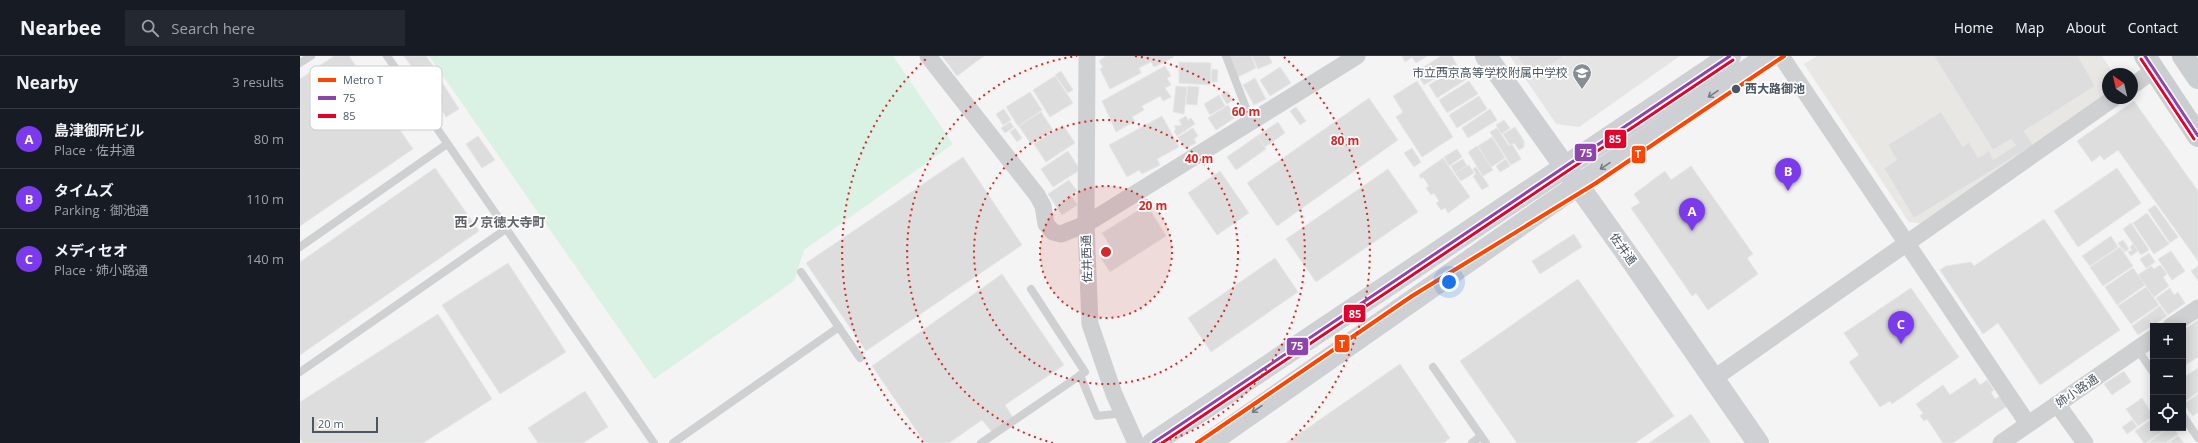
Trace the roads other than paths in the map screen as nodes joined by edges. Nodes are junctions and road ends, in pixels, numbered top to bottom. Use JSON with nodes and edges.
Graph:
{"nodes":[{"id":1,"x":311,"y":56,"type":"edge"},
{"id":2,"x":387,"y":56,"type":"edge"},
{"id":3,"x":928,"y":56,"type":"edge"},
{"id":4,"x":1087,"y":56,"type":"edge"},
{"id":5,"x":1226,"y":56,"type":"edge"},
{"id":6,"x":1357,"y":56,"type":"edge"},
{"id":7,"x":1486,"y":56,"type":"edge"},
{"id":8,"x":1730,"y":56,"type":"edge"},
{"id":9,"x":1768,"y":56,"type":"edge"},
{"id":10,"x":1781,"y":56,"type":"edge"},
{"id":11,"x":2187,"y":57,"type":"edge"},
{"id":12,"x":300,"y":63,"type":"edge"},
{"id":13,"x":2150,"y":63,"type":"edge"},
{"id":14,"x":394,"y":66,"type":"edge"},
{"id":15,"x":2138,"y":78,"type":"edge"},
{"id":16,"x":2198,"y":78,"type":"edge"},
{"id":17,"x":2105,"y":104,"type":"edge"},
{"id":18,"x":1251,"y":121,"type":"junction"},
{"id":19,"x":437,"y":130,"type":"edge"},
{"id":20,"x":2198,"y":136,"type":"edge"},
{"id":21,"x":447,"y":144,"type":"junction"},
{"id":22,"x":1564,"y":166,"type":"junction"},
{"id":23,"x":1577,"y":185,"type":"junction"},
{"id":24,"x":1086,"y":224,"type":"junction"},
{"id":25,"x":506,"y":229,"type":"junction"},
{"id":26,"x":1907,"y":243,"type":"junction"},
{"id":27,"x":300,"y":247,"type":"edge"},
{"id":28,"x":801,"y":272,"type":"dead end"},
{"id":29,"x":1031,"y":289,"type":"dead end"},
{"id":30,"x":2198,"y":308,"type":"edge"},
{"id":31,"x":2176,"y":323,"type":"edge"},
{"id":32,"x":839,"y":327,"type":"junction"},
{"id":33,"x":2150,"y":340,"type":"edge"},
{"id":34,"x":2137,"y":349,"type":"junction"},
{"id":35,"x":860,"y":358,"type":"dead end"},
{"id":36,"x":1433,"y":367,"type":"dead end"},
{"id":37,"x":2150,"y":368,"type":"edge"},
{"id":38,"x":300,"y":372,"type":"edge"},
{"id":39,"x":1080,"y":375,"type":"junction"},
{"id":40,"x":1713,"y":379,"type":"junction"},
{"id":41,"x":2057,"y":404,"type":"junction"},
{"id":42,"x":1123,"y":413,"type":"junction"},
{"id":43,"x":2186,"y":420,"type":"edge"},
{"id":44,"x":2028,"y":424,"type":"junction"},
{"id":45,"x":2198,"y":438,"type":"edge"},
{"id":46,"x":1484,"y":440,"type":"edge"},
{"id":47,"x":654,"y":443,"type":"edge"},
{"id":48,"x":673,"y":443,"type":"edge"},
{"id":49,"x":982,"y":443,"type":"edge"},
{"id":50,"x":1136,"y":443,"type":"edge"},
{"id":51,"x":1153,"y":443,"type":"edge"},
{"id":52,"x":1209,"y":443,"type":"edge"},
{"id":53,"x":1472,"y":443,"type":"edge"},
{"id":54,"x":1758,"y":443,"type":"edge"},
{"id":55,"x":2001,"y":443,"type":"edge"},
{"id":56,"x":2085,"y":443,"type":"edge"}],
"edges":[{"from":1,"to":12,"type":"lane"},
{"from":2,"to":14,"type":"lane"},
{"from":3,"to":24,"type":"street","name":"佐井西通"},
{"from":4,"to":24,"type":"street"},
{"from":5,"to":18,"type":"lane"},
{"from":6,"to":18,"type":"street"},
{"from":7,"to":22,"type":"street","name":"佐井通"},
{"from":8,"to":22,"type":"street"},
{"from":9,"to":23,"type":"street","one_way":true},
{"from":10,"to":26,"type":"street"},
{"from":11,"to":16,"type":"main road"},
{"from":13,"to":15,"type":"street"},
{"from":13,"to":20,"type":"main road"},
{"from":17,"to":26,"type":"street"},
{"from":18,"to":24,"type":"street"},
{"from":19,"to":21,"type":"lane"},
{"from":21,"to":25,"type":"lane"},
{"from":21,"to":27,"type":"lane"},
{"from":22,"to":23,"type":"street","name":"佐井通"},
{"from":22,"to":51,"type":"street"},
{"from":23,"to":40,"type":"street","name":"佐井通"},
{"from":23,"to":52,"type":"street","one_way":true},
{"from":24,"to":42,"type":"street","name":"佐井西通"},
{"from":25,"to":38,"type":"lane"},
{"from":25,"to":47,"type":"lane"},
{"from":26,"to":40,"type":"street"},
{"from":26,"to":44,"type":"street"},
{"from":28,"to":32,"type":"lane"},
{"from":29,"to":39,"type":"lane"},
{"from":30,"to":31,"type":"street"},
{"from":32,"to":35,"type":"lane"},
{"from":32,"to":48,"type":"lane"},
{"from":33,"to":34,"type":"street","name":"姉小路通"},
{"from":34,"to":37,"type":"lane"},
{"from":34,"to":41,"type":"street","name":"姉小路通"},
{"from":36,"to":46,"type":"lane"},
{"from":39,"to":42,"type":"lane"},
{"from":39,"to":49,"type":"lane"},
{"from":40,"to":54,"type":"street","name":"佐井通"},
{"from":41,"to":44,"type":"street","name":"姉小路通"},
{"from":41,"to":56,"type":"street"},
{"from":42,"to":50,"type":"street","name":"佐井西通"},
{"from":43,"to":45,"type":"lane"},
{"from":44,"to":55,"type":"street","name":"姉小路通"},
{"from":46,"to":53,"type":"lane"}]}
